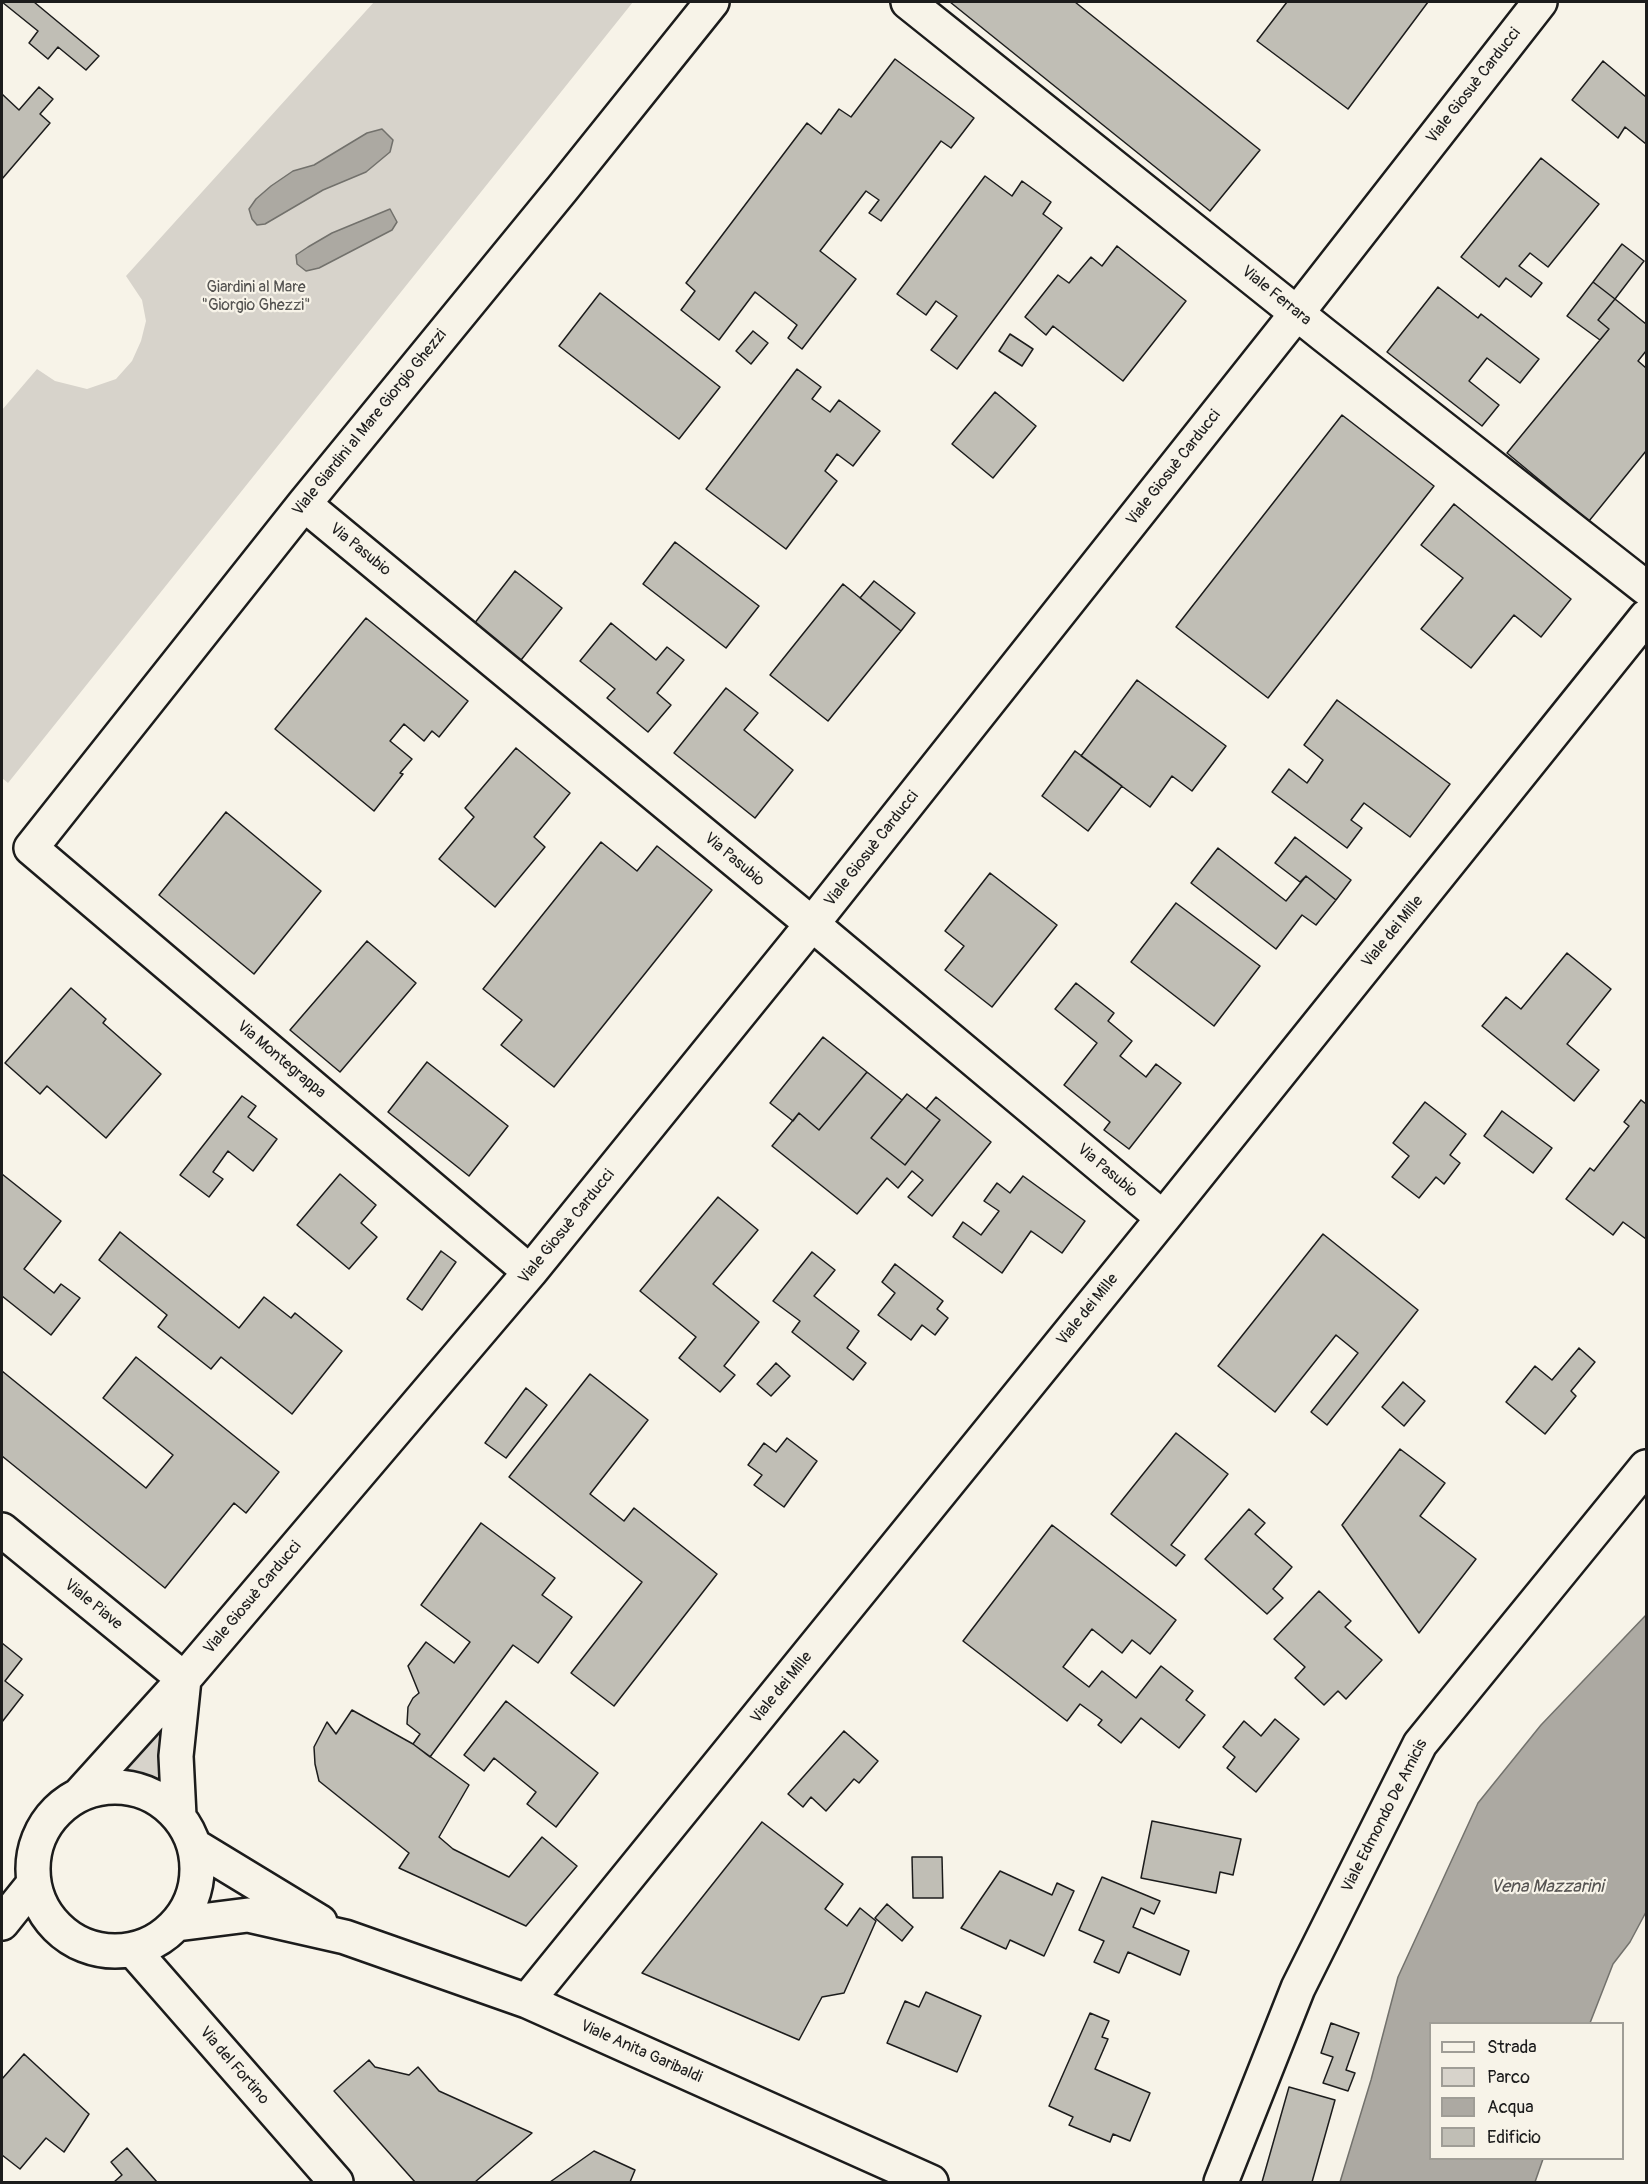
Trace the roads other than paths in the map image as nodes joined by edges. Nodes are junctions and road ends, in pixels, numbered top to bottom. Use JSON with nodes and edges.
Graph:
{"nodes":[{"id":1,"x":712,"y":2,"type":"edge"},
{"id":2,"x":908,"y":2,"type":"edge"},
{"id":3,"x":1540,"y":2,"type":"edge"},
{"id":4,"x":1297,"y":313,"type":"junction"},
{"id":5,"x":304,"y":504,"type":"junction"},
{"id":6,"x":1647,"y":588,"type":"edge"},
{"id":7,"x":1647,"y":617,"type":"edge"},
{"id":8,"x":31,"y":848,"type":"joint"},
{"id":9,"x":812,"y":924,"type":"junction"},
{"id":10,"x":1163,"y":1218,"type":"junction"},
{"id":11,"x":530,"y":1272,"type":"junction"},
{"id":12,"x":1647,"y":1467,"type":"edge"},
{"id":13,"x":2,"y":1530,"type":"edge"},
{"id":14,"x":184,"y":1679,"type":"junction"},
{"id":15,"x":80,"y":1794,"type":"junction"},
{"id":16,"x":179,"y":1816,"type":"junction"},
{"id":17,"x":195,"y":1846,"type":"junction"},
{"id":18,"x":34,"y":1884,"type":"junction"},
{"id":19,"x":2,"y":1923,"type":"edge"},
{"id":20,"x":177,"y":1924,"type":"junction"},
{"id":21,"x":345,"y":1937,"type":"junction"},
{"id":22,"x":133,"y":1950,"type":"junction"},
{"id":23,"x":527,"y":2001,"type":"junction"},
{"id":24,"x":336,"y":2182,"type":"edge"},
{"id":25,"x":931,"y":2182,"type":"edge"},
{"id":26,"x":1221,"y":2182,"type":"edge"}],
"edges":[{"from":1,"to":5,"type":"street","name":"Viale Giardini al Mare Giorgio Ghezzi"},
{"from":2,"to":4,"type":"street","name":"Viale Ferrara"},
{"from":3,"to":4,"type":"street","name":"Viale Giosuè Carducci"},
{"from":4,"to":6,"type":"street","name":"Viale Ferrara"},
{"from":4,"to":9,"type":"street","name":"Viale Giosuè Carducci"},
{"from":5,"to":8,"type":"street","name":"Viale Giardini al Mare Giorgio Ghezzi"},
{"from":5,"to":9,"type":"street","name":"Via Pasubio"},
{"from":7,"to":10,"type":"street","name":"Viale dei Mille"},
{"from":8,"to":11,"type":"street","name":"Via Montegrappa"},
{"from":9,"to":10,"type":"street","name":"Via Pasubio"},
{"from":9,"to":11,"type":"street","name":"Viale Giosuè Carducci"},
{"from":10,"to":23,"type":"street","name":"Viale dei Mille"},
{"from":11,"to":14,"type":"street","name":"Viale Giosuè Carducci"},
{"from":12,"to":26,"type":"street","name":"Viale Edmondo De Amicis"},
{"from":13,"to":14,"type":"street","name":"Viale Piave"},
{"from":14,"to":15,"type":"street","name":"Viale Giosuè Carducci"},
{"from":14,"to":16,"type":"street"},
{"from":15,"to":16,"type":"street"},
{"from":15,"to":18,"type":"street"},
{"from":16,"to":17,"type":"street"},
{"from":17,"to":20,"type":"street"},
{"from":17,"to":21,"type":"street","name":"Viale Anita Garibaldi"},
{"from":18,"to":19,"type":"street"},
{"from":18,"to":22,"type":"street"},
{"from":20,"to":21,"type":"street","name":"Viale Anita Garibaldi"},
{"from":20,"to":22,"type":"street"},
{"from":21,"to":23,"type":"street","name":"Viale Anita Garibaldi"},
{"from":22,"to":24,"type":"street","name":"Via del Fortino"},
{"from":23,"to":25,"type":"street","name":"Viale Anita Garibaldi"}]}
